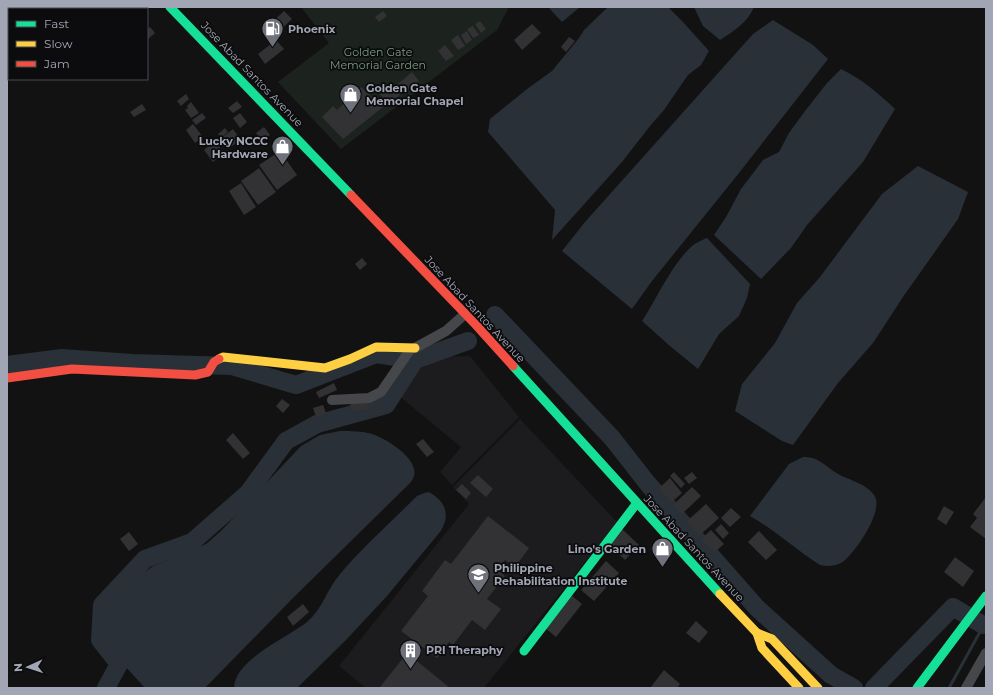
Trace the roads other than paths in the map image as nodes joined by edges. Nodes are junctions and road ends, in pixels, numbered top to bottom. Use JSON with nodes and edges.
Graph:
{"nodes":[{"id":1,"x":170,"y":7,"type":"edge"},
{"id":2,"x":465,"y":314,"type":"junction"},
{"id":3,"x":412,"y":349,"type":"junction"},
{"id":4,"x":7,"y":378,"type":"edge"},
{"id":5,"x":332,"y":400,"type":"dead end"},
{"id":6,"x":637,"y":503,"type":"junction"},
{"id":7,"x":986,"y":596,"type":"edge"},
{"id":8,"x":757,"y":633,"type":"junction"},
{"id":9,"x":524,"y":651,"type":"dead end"},
{"id":10,"x":986,"y":654,"type":"edge"},
{"id":11,"x":799,"y":688,"type":"edge"},
{"id":12,"x":818,"y":688,"type":"edge"},
{"id":13,"x":917,"y":688,"type":"edge"},
{"id":14,"x":966,"y":688,"type":"edge"}],
"edges":[{"from":1,"to":2,"type":"main road","name":"Jose Abad Santos Avenue"},
{"from":2,"to":3,"type":"street"},
{"from":2,"to":6,"type":"main road","name":"Jose Abad Santos Avenue"},
{"from":3,"to":4,"type":"main road"},
{"from":3,"to":5,"type":"street"},
{"from":6,"to":8,"type":"main road","name":"Jose Abad Santos Avenue"},
{"from":6,"to":9,"type":"main road"},
{"from":7,"to":13,"type":"main road"},
{"from":8,"to":11,"type":"main road","name":"Jose Abad Santos Avenue"},
{"from":8,"to":12,"type":"main road","name":"Jose Abad Santos Avenue"},
{"from":10,"to":14,"type":"street"}]}
